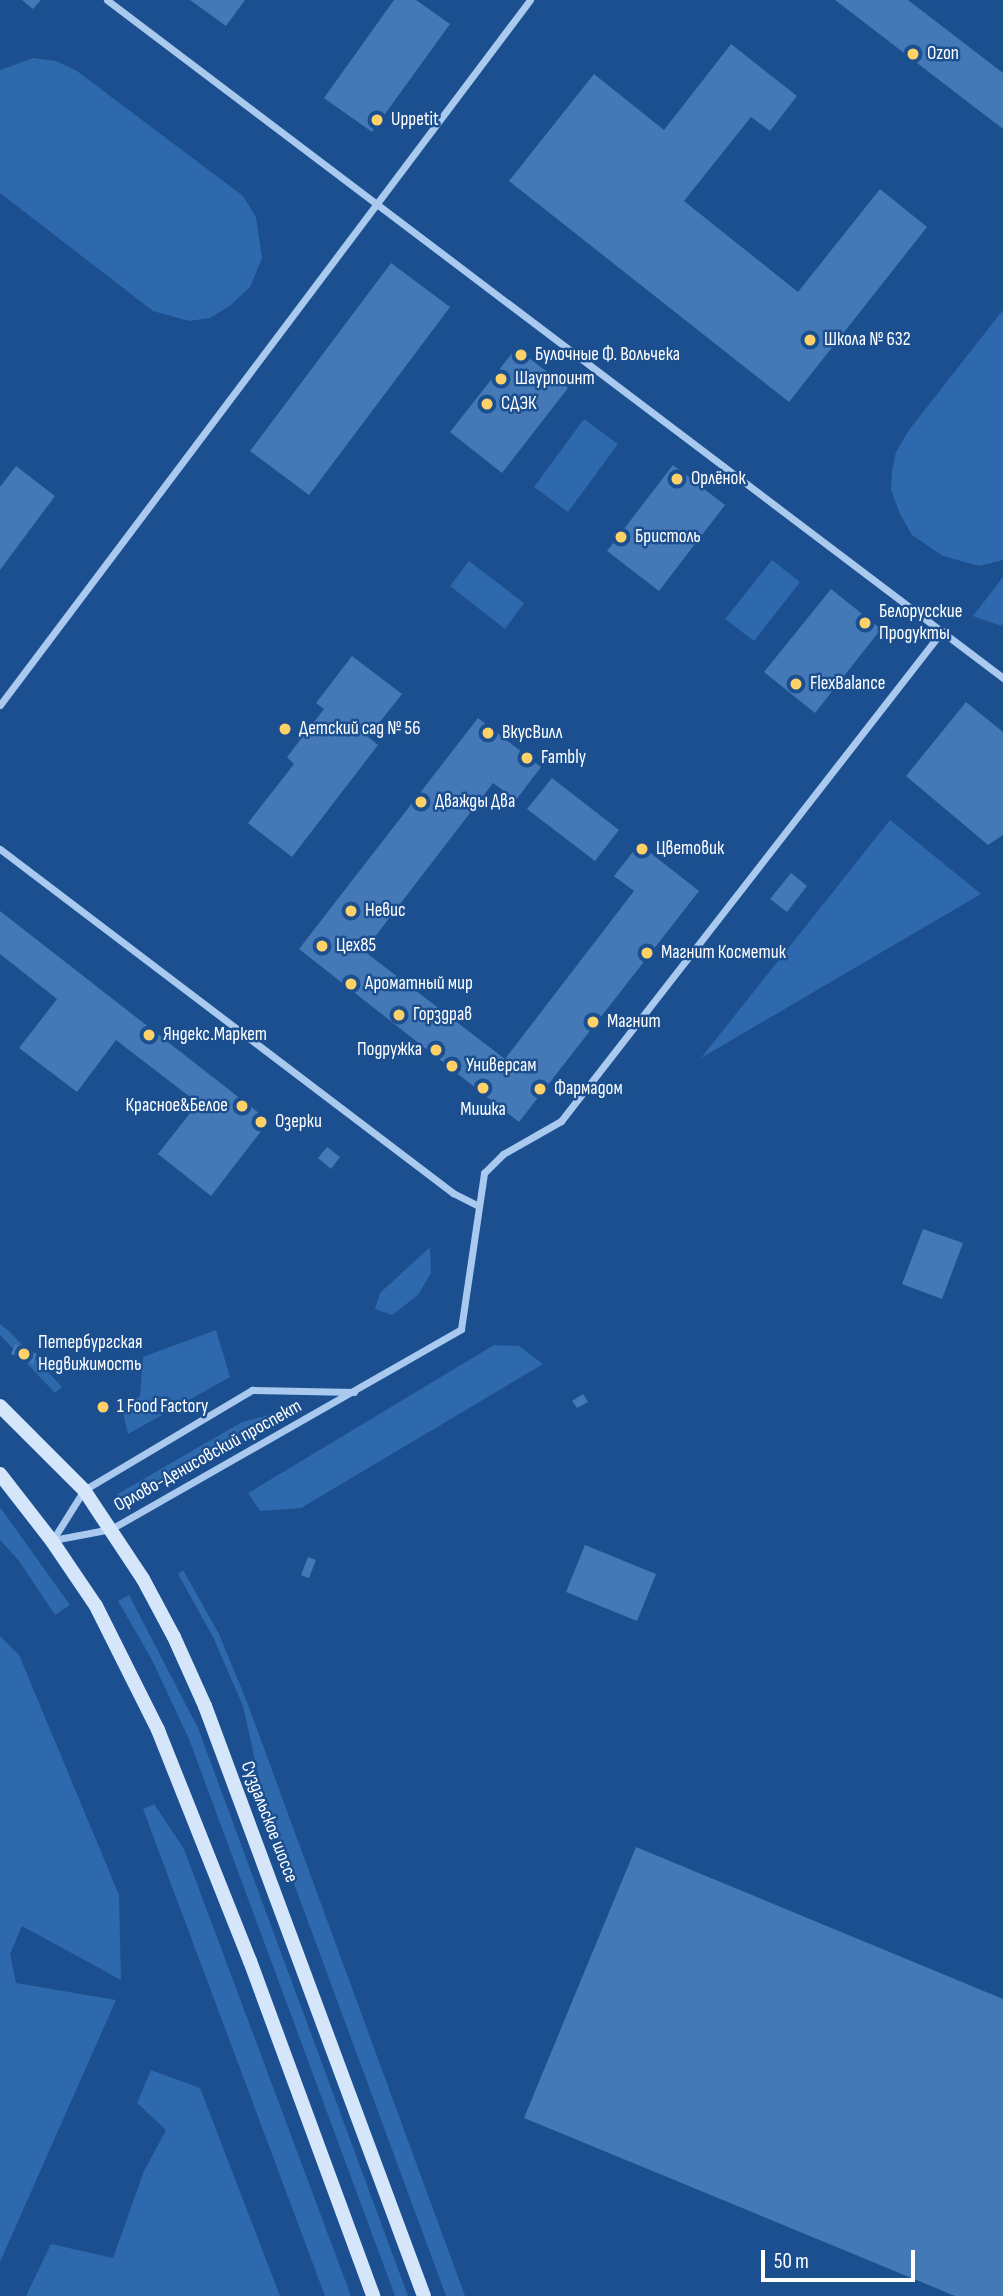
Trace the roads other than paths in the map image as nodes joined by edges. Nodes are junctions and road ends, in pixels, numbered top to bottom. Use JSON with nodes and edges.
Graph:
{"nodes":[{"id":1,"x":107,"y":0,"type":"edge"},
{"id":2,"x":530,"y":0,"type":"edge"},
{"id":3,"x":377,"y":203,"type":"junction"},
{"id":4,"x":942,"y":631,"type":"junction"},
{"id":5,"x":1003,"y":678,"type":"edge"},
{"id":6,"x":0,"y":705,"type":"edge"},
{"id":7,"x":0,"y":849,"type":"edge"},
{"id":8,"x":478,"y":1206,"type":"junction"},
{"id":9,"x":354,"y":1392,"type":"junction"},
{"id":10,"x":0,"y":1405,"type":"edge"},
{"id":11,"x":0,"y":1474,"type":"edge"},
{"id":12,"x":84,"y":1490,"type":"junction"},
{"id":13,"x":111,"y":1529,"type":"junction"},
{"id":14,"x":52,"y":1541,"type":"junction"},
{"id":15,"x":373,"y":2296,"type":"edge"},
{"id":16,"x":424,"y":2296,"type":"edge"}],
"edges":[{"from":1,"to":3,"type":"street"},
{"from":2,"to":3,"type":"street"},
{"from":3,"to":4,"type":"street"},
{"from":3,"to":6,"type":"street"},
{"from":4,"to":5,"type":"street"},
{"from":4,"to":8,"type":"street"},
{"from":7,"to":8,"type":"street"},
{"from":8,"to":9,"type":"street","name":"Орлово-Денисовский проспект"},
{"from":9,"to":12,"type":"street","name":"Орлово-Денисовский проспект"},
{"from":9,"to":13,"type":"street","name":"Орлово-Денисовский проспект"},
{"from":10,"to":12,"type":"main road","name":"Суздальское шоссе"},
{"from":11,"to":14,"type":"main road"},
{"from":12,"to":13,"type":"main road","name":"Суздальское шоссе"},
{"from":12,"to":14,"type":"street","name":"Орлово-Денисовский проспект"},
{"from":13,"to":14,"type":"street","name":"Орлово-Денисовский проспект"},
{"from":13,"to":16,"type":"main road","name":"Суздальское шоссе"},
{"from":14,"to":15,"type":"main road"}]}
